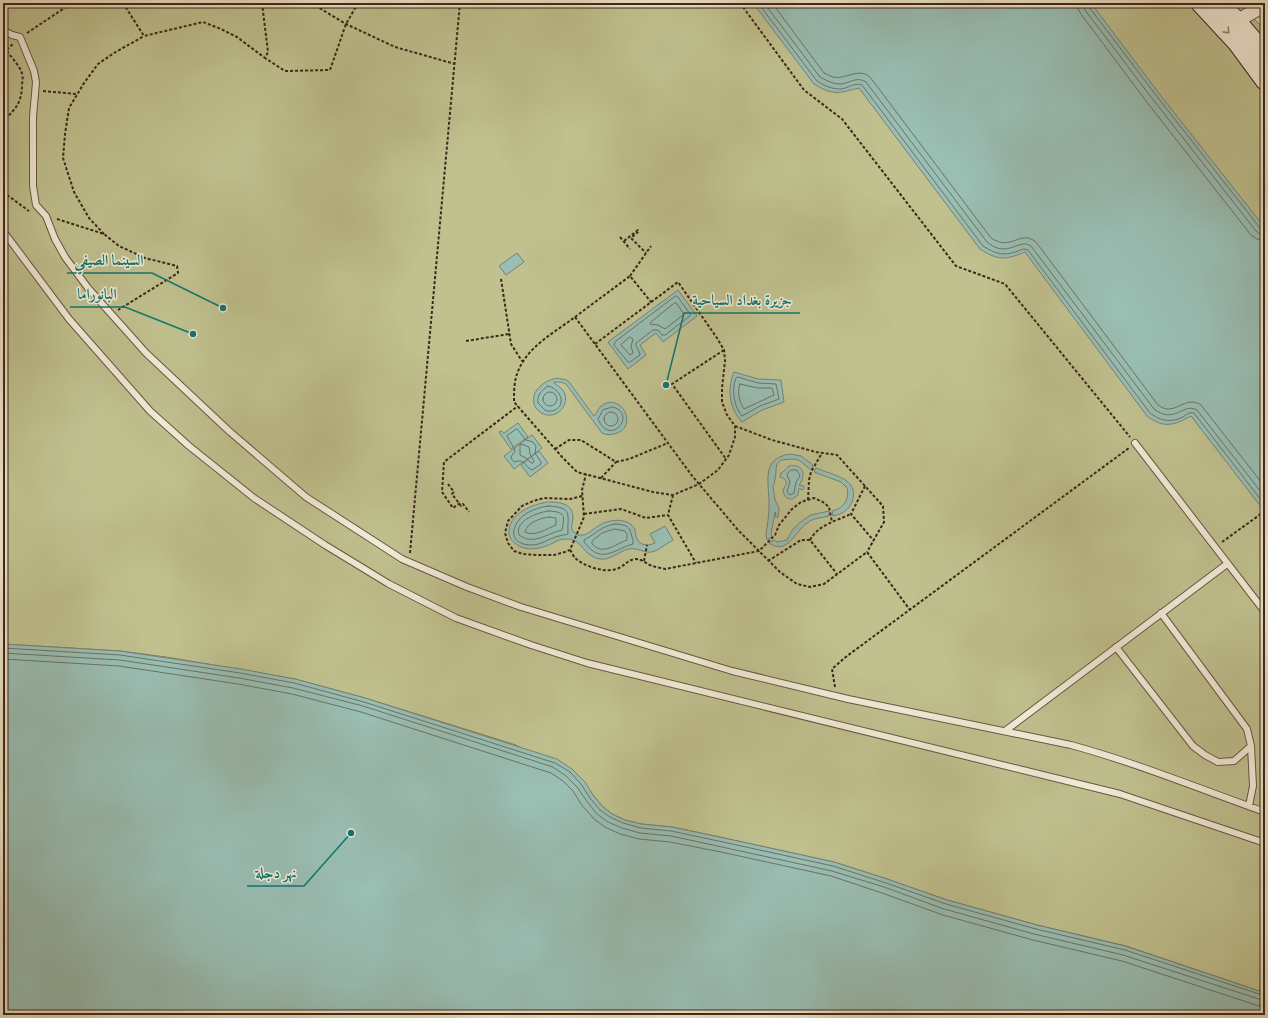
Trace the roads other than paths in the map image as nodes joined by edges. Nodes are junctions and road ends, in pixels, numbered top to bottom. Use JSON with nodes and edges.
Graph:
{"nodes":[{"id":1,"x":1200,"y":3,"type":"edge"},
{"id":2,"x":1220,"y":3,"type":"edge"},
{"id":3,"x":1265,"y":5,"type":"edge"},
{"id":4,"x":1237,"y":21,"type":"junction"},
{"id":5,"x":3,"y":30,"type":"edge"},
{"id":6,"x":1265,"y":54,"type":"edge"},
{"id":7,"x":1265,"y":81,"type":"edge"},
{"id":8,"x":3,"y":231,"type":"edge"},
{"id":9,"x":1135,"y":443,"type":"road end"},
{"id":10,"x":1227,"y":564,"type":"junction"},
{"id":11,"x":1265,"y":612,"type":"edge"},
{"id":12,"x":1161,"y":613,"type":"junction"},
{"id":13,"x":1116,"y":647,"type":"junction"},
{"id":14,"x":1005,"y":731,"type":"junction"},
{"id":15,"x":1251,"y":746,"type":"junction"},
{"id":16,"x":1248,"y":806,"type":"junction"},
{"id":17,"x":1265,"y":812,"type":"edge"},
{"id":18,"x":1265,"y":843,"type":"edge"}],
"edges":[{"from":1,"to":7,"type":"main road","one_way":true},
{"from":2,"to":4,"type":"main road"},
{"from":3,"to":4,"type":"street"},
{"from":4,"to":6,"type":"main road"},
{"from":5,"to":14,"type":"lane"},
{"from":8,"to":18,"type":"lane"},
{"from":9,"to":10,"type":"lane"},
{"from":10,"to":11,"type":"lane"},
{"from":10,"to":12,"type":"lane"},
{"from":12,"to":13,"type":"lane"},
{"from":12,"to":15,"type":"lane"},
{"from":13,"to":14,"type":"lane"},
{"from":13,"to":15,"type":"lane"},
{"from":14,"to":16,"type":"lane"},
{"from":15,"to":16,"type":"lane"},
{"from":16,"to":17,"type":"lane"}]}
